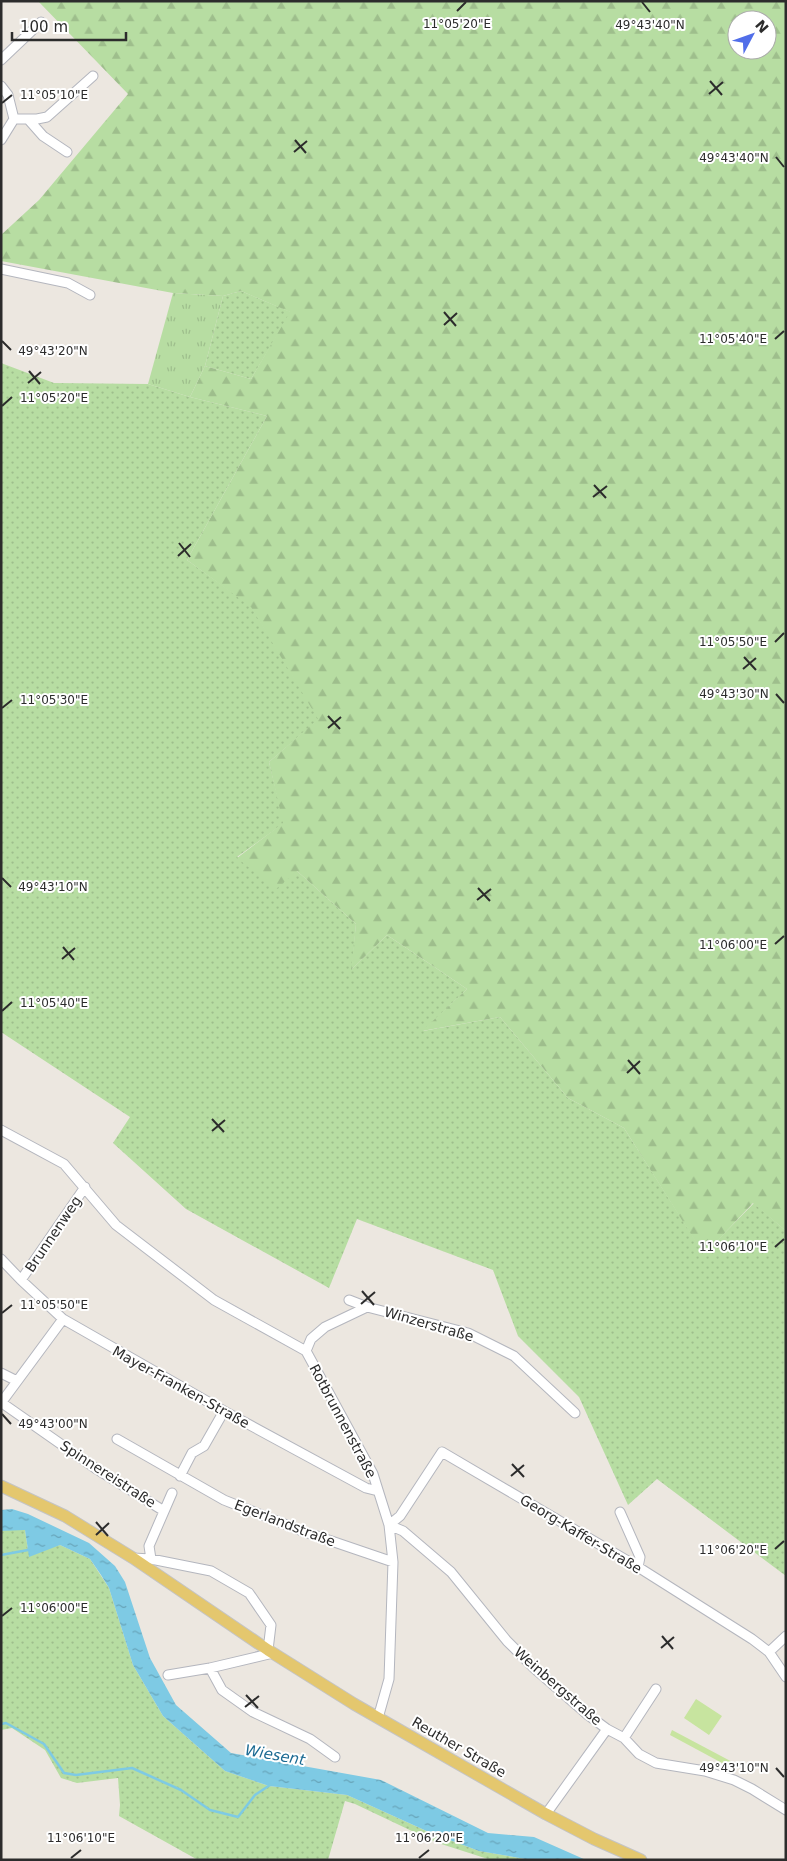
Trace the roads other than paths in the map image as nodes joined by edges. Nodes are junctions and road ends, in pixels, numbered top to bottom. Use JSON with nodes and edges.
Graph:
{"nodes":[{"id":1,"x":41,"y":22,"type":"dead end"},
{"id":2,"x":1,"y":60,"type":"edge"},
{"id":3,"x":93,"y":76,"type":"dead end"},
{"id":4,"x":1,"y":86,"type":"edge"},
{"id":5,"x":14,"y":119,"type":"junction"},
{"id":6,"x":28,"y":119,"type":"junction"},
{"id":7,"x":1,"y":140,"type":"edge"},
{"id":8,"x":67,"y":152,"type":"dead end"},
{"id":9,"x":1,"y":269,"type":"edge"},
{"id":10,"x":90,"y":295,"type":"dead end"},
{"id":11,"x":1,"y":1130,"type":"edge"},
{"id":12,"x":85,"y":1187,"type":"junction"},
{"id":13,"x":1,"y":1259,"type":"edge"},
{"id":14,"x":21,"y":1280,"type":"junction"},
{"id":15,"x":348,"y":1300,"type":"dead end"},
{"id":16,"x":367,"y":1307,"type":"junction"},
{"id":17,"x":63,"y":1320,"type":"junction"},
{"id":18,"x":306,"y":1351,"type":"junction"},
{"id":19,"x":1,"y":1373,"type":"edge"},
{"id":20,"x":17,"y":1381,"type":"junction"},
{"id":21,"x":1,"y":1403,"type":"edge"},
{"id":22,"x":224,"y":1412,"type":"junction"},
{"id":23,"x":575,"y":1413,"type":"dead end"},
{"id":24,"x":117,"y":1439,"type":"dead end"},
{"id":25,"x":180,"y":1476,"type":"junction"},
{"id":26,"x":1,"y":1486,"type":"edge"},
{"id":27,"x":378,"y":1491,"type":"junction"},
{"id":28,"x":172,"y":1493,"type":"dead end"},
{"id":29,"x":164,"y":1511,"type":"junction"},
{"id":30,"x":620,"y":1512,"type":"dead end"},
{"id":31,"x":389,"y":1525,"type":"junction"},
{"id":32,"x":133,"y":1558,"type":"junction"},
{"id":33,"x":151,"y":1560,"type":"junction"},
{"id":34,"x":393,"y":1562,"type":"junction"},
{"id":35,"x":638,"y":1567,"type":"junction"},
{"id":36,"x":786,"y":1636,"type":"edge"},
{"id":37,"x":270,"y":1652,"type":"junction"},
{"id":38,"x":769,"y":1652,"type":"junction"},
{"id":39,"x":210,"y":1668,"type":"junction"},
{"id":40,"x":168,"y":1675,"type":"dead end"},
{"id":41,"x":786,"y":1677,"type":"edge"},
{"id":42,"x":656,"y":1689,"type":"dead end"},
{"id":43,"x":378,"y":1718,"type":"junction"},
{"id":44,"x":607,"y":1729,"type":"junction"},
{"id":45,"x":624,"y":1738,"type":"junction"},
{"id":46,"x":335,"y":1757,"type":"dead end"},
{"id":47,"x":786,"y":1810,"type":"edge"},
{"id":48,"x":546,"y":1814,"type":"junction"},
{"id":49,"x":641,"y":1860,"type":"edge"}],
"edges":[{"from":1,"to":2,"type":"street"},
{"from":3,"to":6,"type":"street"},
{"from":4,"to":5,"type":"street"},
{"from":5,"to":6,"type":"street"},
{"from":5,"to":7,"type":"street"},
{"from":6,"to":8,"type":"street"},
{"from":9,"to":10,"type":"street"},
{"from":11,"to":12,"type":"street","name":"Rotbrunnenstraße"},
{"from":12,"to":14,"type":"street","name":"Brunnenweg"},
{"from":12,"to":18,"type":"street","name":"Rotbrunnenstraße"},
{"from":13,"to":14,"type":"street","name":"Mayer-Franken-Straße"},
{"from":14,"to":17,"type":"street","name":"Mayer-Franken-Straße"},
{"from":15,"to":16,"type":"street","name":"Winzerstraße"},
{"from":16,"to":18,"type":"street"},
{"from":16,"to":23,"type":"street","name":"Winzerstraße"},
{"from":17,"to":20,"type":"street"},
{"from":17,"to":22,"type":"street","name":"Mayer-Franken-Straße"},
{"from":18,"to":27,"type":"street","name":"Rotbrunnenstraße"},
{"from":19,"to":20,"type":"street"},
{"from":20,"to":21,"type":"street"},
{"from":21,"to":29,"type":"street","name":"Spinnereistraße"},
{"from":22,"to":25,"type":"street"},
{"from":22,"to":27,"type":"street","name":"Mayer-Franken-Straße"},
{"from":24,"to":25,"type":"street","name":"Egerlandstraße"},
{"from":25,"to":34,"type":"street","name":"Egerlandstraße"},
{"from":26,"to":32,"type":"main road","name":"Reuther Straße"},
{"from":27,"to":31,"type":"street","name":"Rotbrunnenstraße"},
{"from":28,"to":29,"type":"street","name":"Spinnereistraße"},
{"from":29,"to":33,"type":"street","name":"Spinnereistraße"},
{"from":30,"to":35,"type":"street"},
{"from":31,"to":34,"type":"street","name":"Rotbrunnenstraße"},
{"from":31,"to":35,"type":"street","name":"Georg-Kaffer-Straße"},
{"from":31,"to":44,"type":"street","name":"Weinbergstraße"},
{"from":32,"to":33,"type":"street","name":"Reuther Straße"},
{"from":32,"to":37,"type":"main road","name":"Reuther Straße"},
{"from":33,"to":37,"type":"street","name":"Reuther Straße"},
{"from":34,"to":43,"type":"street","name":"Rotbrunnenstraße"},
{"from":35,"to":38,"type":"street","name":"Georg-Kaffer-Straße"},
{"from":36,"to":38,"type":"street"},
{"from":37,"to":39,"type":"street"},
{"from":37,"to":43,"type":"main road","name":"Reuther Straße"},
{"from":38,"to":41,"type":"street","name":"Georg-Kaffer-Straße"},
{"from":39,"to":40,"type":"street"},
{"from":39,"to":46,"type":"street"},
{"from":42,"to":45,"type":"street"},
{"from":43,"to":48,"type":"main road","name":"Reuther Straße"},
{"from":44,"to":45,"type":"street","name":"Weinbergstraße"},
{"from":44,"to":48,"type":"street"},
{"from":45,"to":47,"type":"street","name":"Weinbergstraße"},
{"from":48,"to":49,"type":"main road","name":"Reuther Straße"}]}
